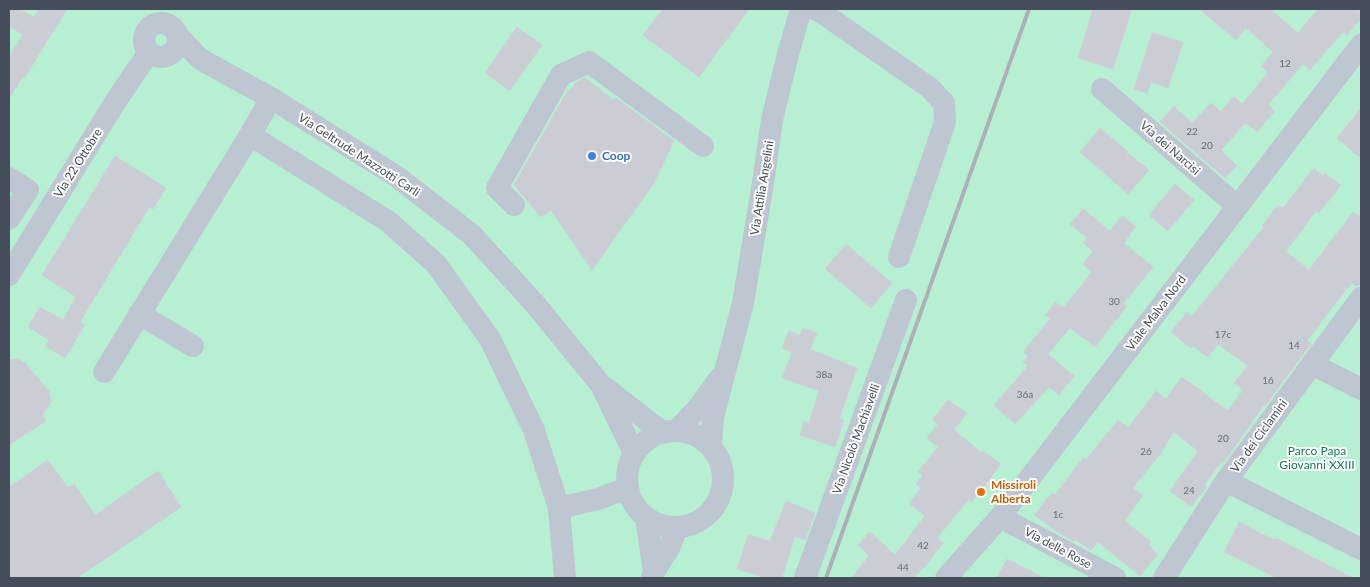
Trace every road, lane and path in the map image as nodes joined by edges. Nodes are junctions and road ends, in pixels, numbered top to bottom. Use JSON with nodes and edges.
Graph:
{"nodes":[{"id":1,"x":801,"y":9,"type":"edge"},
{"id":2,"x":813,"y":9,"type":"edge"},
{"id":3,"x":174,"y":23,"type":"edge"},
{"id":4,"x":1361,"y":45,"type":"edge"},
{"id":5,"x":159,"y":54,"type":"junction"},
{"id":6,"x":200,"y":58,"type":"junction"},
{"id":7,"x":1102,"y":89,"type":"dead end"},
{"id":8,"x":271,"y":98,"type":"junction"},
{"id":9,"x":250,"y":135,"type":"junction"},
{"id":10,"x":703,"y":146,"type":"dead end"},
{"id":11,"x":9,"y":178,"type":"edge"},
{"id":12,"x":514,"y":205,"type":"dead end"},
{"id":13,"x":1238,"y":206,"type":"junction"},
{"id":14,"x":9,"y":219,"type":"edge"},
{"id":15,"x":899,"y":257,"type":"dead end"},
{"id":16,"x":9,"y":275,"type":"edge"},
{"id":17,"x":1361,"y":298,"type":"edge"},
{"id":18,"x":906,"y":300,"type":"dead end"},
{"id":19,"x":140,"y":314,"type":"junction"},
{"id":20,"x":193,"y":346,"type":"dead end"},
{"id":21,"x":1312,"y":364,"type":"junction"},
{"id":22,"x":727,"y":368,"type":"junction"},
{"id":23,"x":104,"y":372,"type":"dead end"},
{"id":24,"x":601,"y":385,"type":"junction"},
{"id":25,"x":1361,"y":389,"type":"edge"},
{"id":26,"x":669,"y":431,"type":"junction"},
{"id":27,"x":711,"y":446,"type":"junction"},
{"id":28,"x":634,"y":453,"type":"junction"},
{"id":29,"x":1226,"y":481,"type":"junction"},
{"id":30,"x":627,"y":488,"type":"junction"},
{"id":31,"x":559,"y":508,"type":"junction"},
{"id":32,"x":1000,"y":517,"type":"junction"},
{"id":33,"x":646,"y":518,"type":"junction"},
{"id":34,"x":678,"y":528,"type":"junction"},
{"id":35,"x":1361,"y":549,"type":"edge"},
{"id":36,"x":653,"y":575,"type":"edge"},
{"id":37,"x":565,"y":578,"type":"edge"},
{"id":38,"x":805,"y":578,"type":"edge"},
{"id":39,"x":946,"y":578,"type":"edge"},
{"id":40,"x":1116,"y":578,"type":"edge"},
{"id":41,"x":1164,"y":578,"type":"edge"}],
"edges":[{"from":1,"to":22,"type":"street","name":"Via Attilia Angelini"},
{"from":2,"to":15,"type":"street"},
{"from":3,"to":5,"type":"street"},
{"from":3,"to":5,"type":"street"},
{"from":3,"to":6,"type":"street","name":"Via Geltrude Mazzotti Carli"},
{"from":4,"to":13,"type":"street","name":"Viale Malva Nord"},
{"from":5,"to":6,"type":"street","name":"Via Geltrude Mazzotti Carli"},
{"from":5,"to":16,"type":"street","name":"Via 22 Ottobre"},
{"from":6,"to":8,"type":"street","name":"Via Geltrude Mazzotti Carli"},
{"from":7,"to":13,"type":"street","name":"Via dei Narcisi"},
{"from":8,"to":9,"type":"street"},
{"from":8,"to":24,"type":"street","name":"Via Geltrude Mazzotti Carli"},
{"from":9,"to":19,"type":"street"},
{"from":9,"to":31,"type":"street"},
{"from":10,"to":12,"type":"street"},
{"from":11,"to":14,"type":"street"},
{"from":13,"to":32,"type":"street","name":"Viale Malva Nord"},
{"from":17,"to":21,"type":"street","name":"Via dei Ciclamini"},
{"from":18,"to":38,"type":"street","name":"Via Nicolò Machiavelli"},
{"from":19,"to":20,"type":"street"},
{"from":19,"to":23,"type":"street"},
{"from":21,"to":25,"type":"street"},
{"from":21,"to":29,"type":"street","name":"Via dei Ciclamini"},
{"from":22,"to":26,"type":"street","name":"Via Attilia Angelini"},
{"from":22,"to":27,"type":"street","name":"Via Attilia Angelini"},
{"from":24,"to":26,"type":"street","name":"Via Geltrude Mazzotti Carli"},
{"from":24,"to":28,"type":"street","name":"Via Geltrude Mazzotti Carli"},
{"from":26,"to":27,"type":"street"},
{"from":26,"to":28,"type":"street"},
{"from":27,"to":34,"type":"street"},
{"from":28,"to":30,"type":"street"},
{"from":29,"to":35,"type":"street"},
{"from":29,"to":41,"type":"street","name":"Via dei Ciclamini"},
{"from":30,"to":31,"type":"street"},
{"from":30,"to":33,"type":"street"},
{"from":31,"to":37,"type":"street"},
{"from":32,"to":39,"type":"street","name":"Viale Malva Nord"},
{"from":32,"to":40,"type":"street","name":"Via delle Rose"},
{"from":33,"to":34,"type":"street"},
{"from":33,"to":36,"type":"street"},
{"from":34,"to":36,"type":"street"}]}
